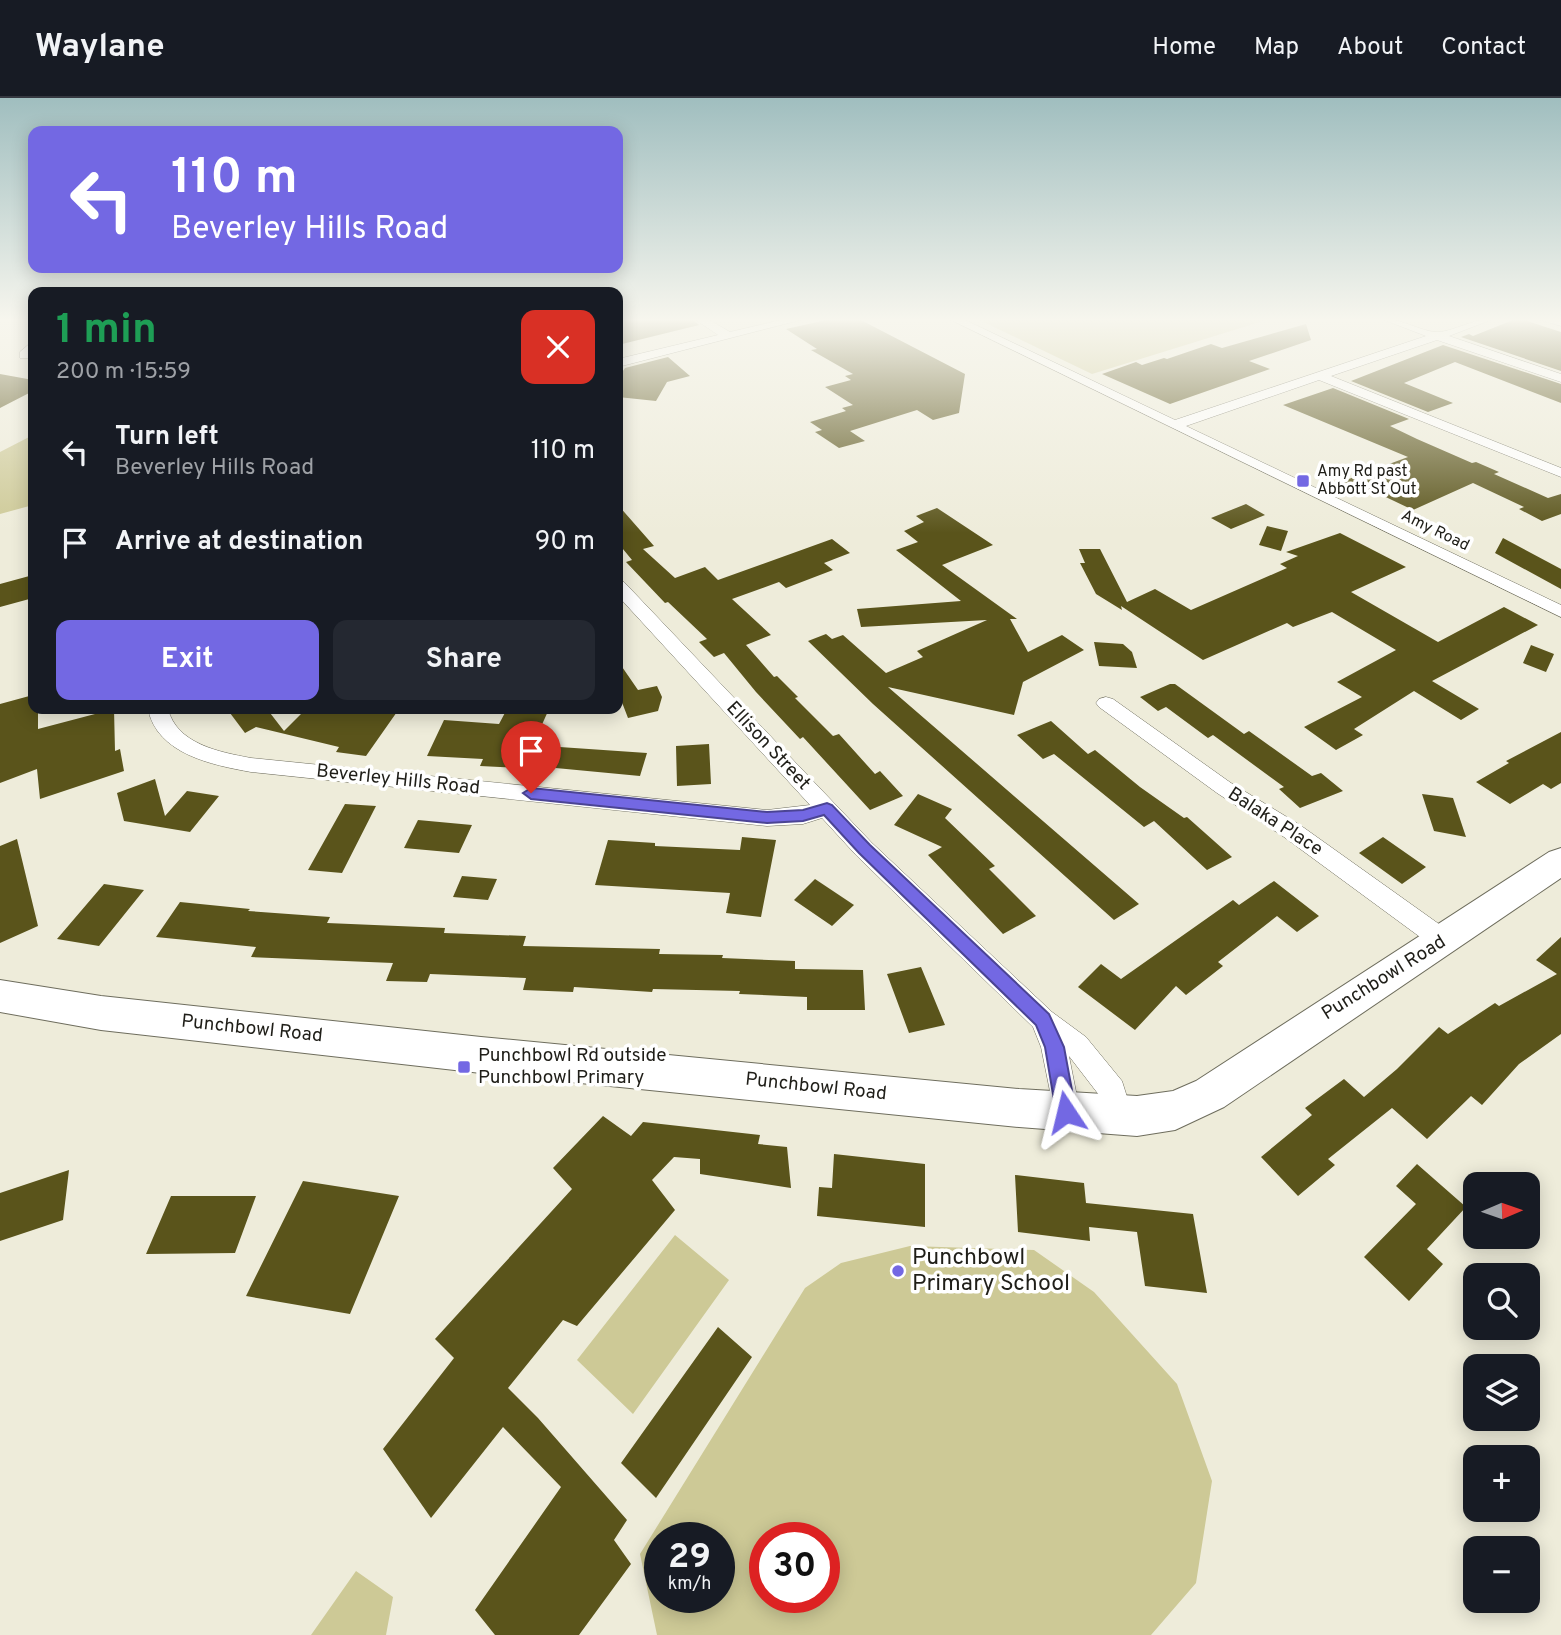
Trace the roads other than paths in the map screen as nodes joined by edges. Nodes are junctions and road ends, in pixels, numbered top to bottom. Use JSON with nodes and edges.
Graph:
{"nodes":[{"id":1,"x":1102,"y":390,"type":"edge"},
{"id":2,"x":1279,"y":390,"type":"edge"},
{"id":3,"x":1353,"y":390,"type":"edge"},
{"id":4,"x":1175,"y":425,"type":"junction"},
{"id":5,"x":1561,"y":473,"type":"edge"},
{"id":6,"x":623,"y":591,"type":"edge"},
{"id":7,"x":1561,"y":612,"type":"edge"},
{"id":8,"x":1106,"y":703,"type":"dead end"},
{"id":9,"x":159,"y":714,"type":"edge"},
{"id":10,"x":827,"y":808,"type":"junction"},
{"id":11,"x":1561,"y":862,"type":"edge"},
{"id":12,"x":1444,"y":941,"type":"junction"},
{"id":13,"x":0,"y":996,"type":"edge"},
{"id":14,"x":1043,"y":1020,"type":"junction"},
{"id":15,"x":1066,"y":1112,"type":"junction"},
{"id":16,"x":1119,"y":1116,"type":"junction"}],
"edges":[{"from":1,"to":4,"type":"street","name":"Amy Road"},
{"from":2,"to":4,"type":"street"},
{"from":3,"to":5,"type":"street"},
{"from":4,"to":7,"type":"street","name":"Amy Road"},
{"from":6,"to":10,"type":"street","name":"Ellison Street"},
{"from":8,"to":12,"type":"street","name":"Balaka Place"},
{"from":9,"to":10,"type":"street","name":"Beverley Hills Road"},
{"from":10,"to":14,"type":"street","name":"Ellison Street"},
{"from":11,"to":12,"type":"street","name":"Punchbowl Road"},
{"from":12,"to":16,"type":"street","name":"Punchbowl Road"},
{"from":13,"to":15,"type":"street","name":"Punchbowl Road"},
{"from":14,"to":15,"type":"street","name":"Ellison Street"},
{"from":14,"to":16,"type":"street","name":"Ellison Street"},
{"from":15,"to":16,"type":"street","name":"Punchbowl Road"}]}
